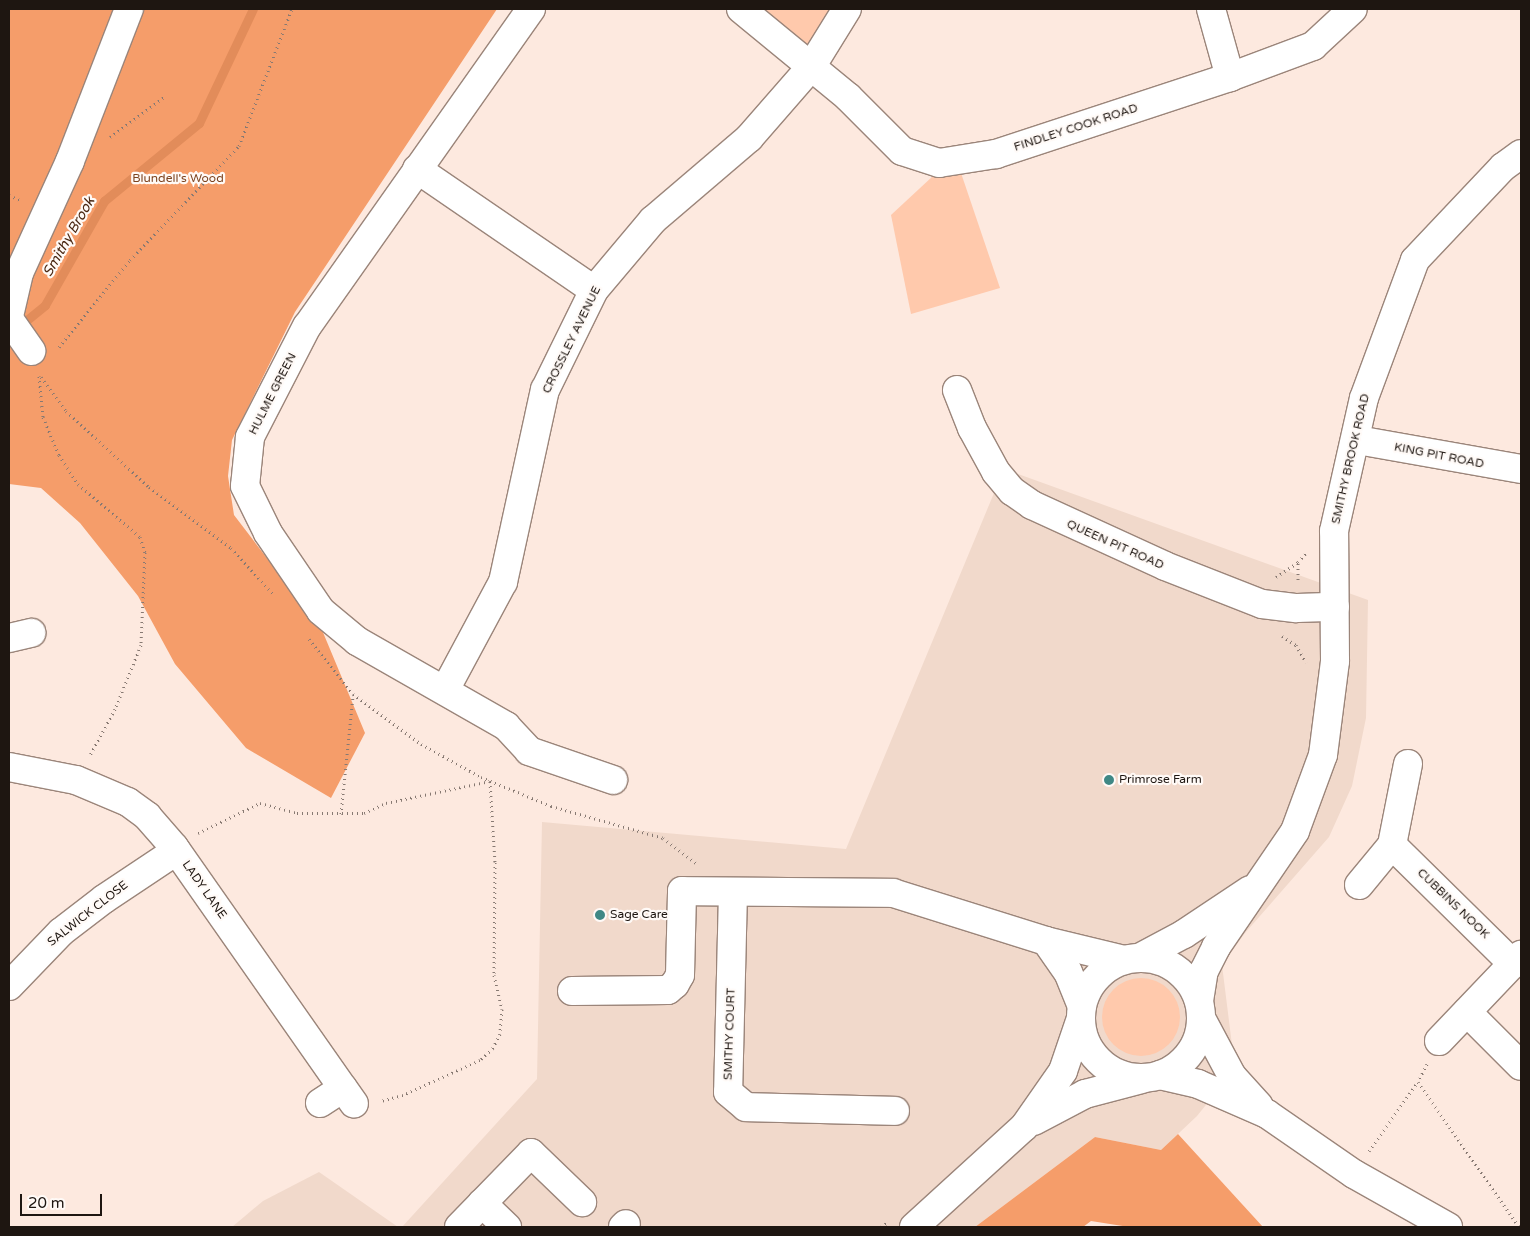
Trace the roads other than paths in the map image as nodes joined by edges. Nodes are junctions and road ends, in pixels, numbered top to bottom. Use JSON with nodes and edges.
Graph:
{"nodes":[{"id":1,"x":129,"y":9,"type":"edge"},
{"id":2,"x":531,"y":9,"type":"edge"},
{"id":3,"x":741,"y":9,"type":"edge"},
{"id":4,"x":846,"y":9,"type":"edge"},
{"id":5,"x":1211,"y":9,"type":"edge"},
{"id":6,"x":1352,"y":9,"type":"edge"},
{"id":7,"x":811,"y":67,"type":"junction"},
{"id":8,"x":1230,"y":77,"type":"junction"},
{"id":9,"x":1521,"y":154,"type":"edge"},
{"id":10,"x":417,"y":169,"type":"junction"},
{"id":11,"x":594,"y":290,"type":"junction"},
{"id":12,"x":9,"y":317,"type":"edge"},
{"id":13,"x":42,"y":358,"type":"road end"},
{"id":14,"x":957,"y":390,"type":"dead end"},
{"id":15,"x":1356,"y":440,"type":"junction"},
{"id":16,"x":1521,"y":469,"type":"edge"},
{"id":17,"x":1335,"y":607,"type":"junction"},
{"id":18,"x":445,"y":690,"type":"junction"},
{"id":19,"x":1408,"y":764,"type":"dead end"},
{"id":20,"x":9,"y":767,"type":"edge"},
{"id":21,"x":613,"y":780,"type":"dead end"},
{"id":22,"x":1392,"y":845,"type":"junction"},
{"id":23,"x":175,"y":849,"type":"junction"},
{"id":24,"x":1359,"y":885,"type":"dead end"},
{"id":25,"x":1253,"y":888,"type":"junction"},
{"id":26,"x":733,"y":892,"type":"junction"},
{"id":27,"x":1046,"y":941,"type":"junction"},
{"id":28,"x":1131,"y":959,"type":"junction"},
{"id":29,"x":1517,"y":959,"type":"edge"},
{"id":30,"x":9,"y":986,"type":"edge"},
{"id":31,"x":572,"y":991,"type":"dead end"},
{"id":32,"x":1200,"y":1010,"type":"junction"},
{"id":33,"x":1082,"y":1012,"type":"junction"},
{"id":34,"x":1466,"y":1012,"type":"junction"},
{"id":35,"x":1439,"y":1041,"type":"road end"},
{"id":36,"x":1521,"y":1066,"type":"edge"},
{"id":37,"x":1152,"y":1077,"type":"junction"},
{"id":38,"x":320,"y":1103,"type":"dead end"},
{"id":39,"x":896,"y":1111,"type":"dead end"},
{"id":40,"x":1267,"y":1114,"type":"junction"},
{"id":41,"x":1024,"y":1127,"type":"junction"},
{"id":42,"x":582,"y":1202,"type":"dead end"},
{"id":43,"x":482,"y":1203,"type":"junction"},
{"id":44,"x":459,"y":1227,"type":"edge"},
{"id":45,"x":507,"y":1227,"type":"edge"},
{"id":46,"x":914,"y":1227,"type":"edge"},
{"id":47,"x":1448,"y":1227,"type":"edge"}],
"edges":[{"from":1,"to":12,"type":"street"},
{"from":2,"to":10,"type":"street","name":"HULME GREEN"},
{"from":3,"to":7,"type":"street","name":"FINDLEY COOK ROAD"},
{"from":4,"to":7,"type":"street","name":"CROSSLEY AVENUE"},
{"from":5,"to":8,"type":"street"},
{"from":6,"to":8,"type":"street","name":"FINDLEY COOK ROAD"},
{"from":7,"to":8,"type":"street","name":"FINDLEY COOK ROAD"},
{"from":7,"to":11,"type":"street","name":"CROSSLEY AVENUE"},
{"from":9,"to":15,"type":"street","name":"SMITHY BROOK ROAD"},
{"from":10,"to":11,"type":"street"},
{"from":10,"to":18,"type":"street","name":"HULME GREEN"},
{"from":11,"to":18,"type":"street","name":"CROSSLEY AVENUE"},
{"from":12,"to":13,"type":"street"},
{"from":14,"to":17,"type":"street","name":"QUEEN PIT ROAD"},
{"from":15,"to":16,"type":"street","name":"KING PIT ROAD"},
{"from":15,"to":17,"type":"street","name":"SMITHY BROOK ROAD"},
{"from":17,"to":25,"type":"street","name":"SMITHY BROOK ROAD"},
{"from":18,"to":21,"type":"street","name":"HULME GREEN"},
{"from":19,"to":22,"type":"street"},
{"from":20,"to":23,"type":"street","name":"LADY LANE"},
{"from":22,"to":24,"type":"street"},
{"from":22,"to":29,"type":"street","name":"CUBBINS NOOK"},
{"from":23,"to":30,"type":"street","name":"SALWICK CLOSE"},
{"from":23,"to":38,"type":"street","name":"LADY LANE"},
{"from":25,"to":28,"type":"street","name":"SMITHY BROOK ROAD"},
{"from":25,"to":32,"type":"street","name":"SMITHY BROOK ROAD"},
{"from":26,"to":27,"type":"street"},
{"from":26,"to":31,"type":"street"},
{"from":26,"to":39,"type":"street","name":"SMITHY COURT"},
{"from":27,"to":28,"type":"street"},
{"from":27,"to":33,"type":"street"},
{"from":28,"to":32,"type":"street"},
{"from":28,"to":33,"type":"street"},
{"from":29,"to":34,"type":"street"},
{"from":32,"to":37,"type":"street"},
{"from":32,"to":40,"type":"street"},
{"from":33,"to":37,"type":"street"},
{"from":33,"to":41,"type":"street"},
{"from":34,"to":35,"type":"street"},
{"from":34,"to":36,"type":"street"},
{"from":37,"to":40,"type":"street"},
{"from":37,"to":41,"type":"street"},
{"from":40,"to":47,"type":"street"},
{"from":41,"to":46,"type":"street"},
{"from":42,"to":43,"type":"street"},
{"from":43,"to":44,"type":"street"},
{"from":43,"to":45,"type":"street"}]}
